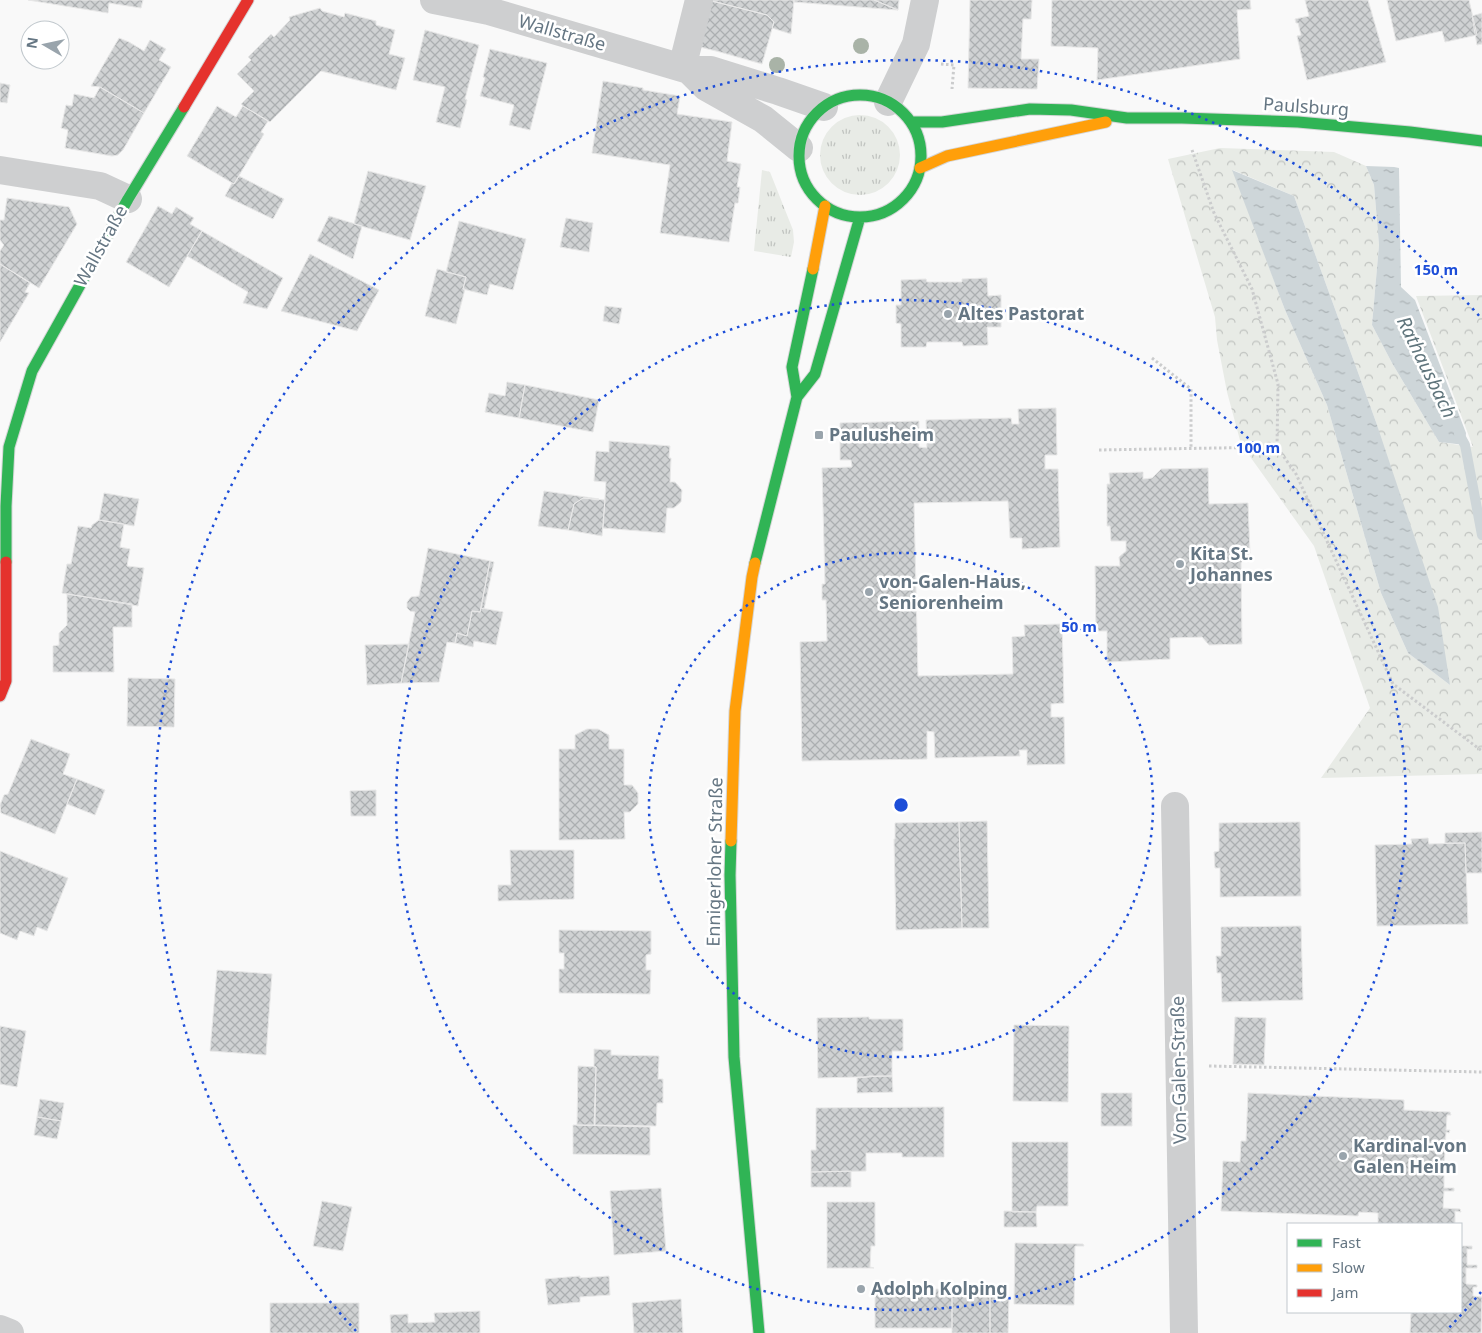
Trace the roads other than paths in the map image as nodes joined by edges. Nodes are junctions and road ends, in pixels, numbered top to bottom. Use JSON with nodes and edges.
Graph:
{"nodes":[{"id":1,"x":248,"y":0,"type":"edge"},
{"id":2,"x":434,"y":0,"type":"edge"},
{"id":3,"x":699,"y":0,"type":"edge"},
{"id":4,"x":925,"y":0,"type":"edge"},
{"id":5,"x":686,"y":69,"type":"junction"},
{"id":6,"x":888,"y":102,"type":"junction"},
{"id":7,"x":824,"y":107,"type":"junction"},
{"id":8,"x":1127,"y":118,"type":"junction"},
{"id":9,"x":911,"y":122,"type":"junction"},
{"id":10,"x":1482,"y":141,"type":"edge"},
{"id":11,"x":800,"y":148,"type":"junction"},
{"id":12,"x":920,"y":168,"type":"junction"},
{"id":13,"x":0,"y":170,"type":"edge"},
{"id":14,"x":128,"y":199,"type":"junction"},
{"id":15,"x":825,"y":206,"type":"junction"},
{"id":16,"x":860,"y":217,"type":"junction"},
{"id":17,"x":797,"y":397,"type":"junction"},
{"id":18,"x":3,"y":506,"type":"edge"},
{"id":19,"x":0,"y":696,"type":"edge"},
{"id":20,"x":1175,"y":806,"type":"dead end"},
{"id":21,"x":0,"y":1329,"type":"edge"},
{"id":22,"x":10,"y":1333,"type":"edge"},
{"id":23,"x":759,"y":1333,"type":"edge"},
{"id":24,"x":1184,"y":1333,"type":"edge"}],
"edges":[{"from":1,"to":14,"type":"main road","name":"Wallstraße"},
{"from":2,"to":5,"type":"street","name":"Wallstraße"},
{"from":3,"to":5,"type":"street"},
{"from":4,"to":6,"type":"street"},
{"from":5,"to":7,"type":"street","name":"Wallstraße"},
{"from":5,"to":11,"type":"street","name":"Wallstraße"},
{"from":6,"to":7,"type":"main road"},
{"from":6,"to":9,"type":"main road"},
{"from":7,"to":11,"type":"main road"},
{"from":8,"to":9,"type":"main road","name":"Paulsburg"},
{"from":8,"to":10,"type":"main road","name":"Paulsburg"},
{"from":8,"to":12,"type":"main road","name":"Paulsburg"},
{"from":9,"to":12,"type":"main road"},
{"from":11,"to":15,"type":"main road"},
{"from":12,"to":16,"type":"main road"},
{"from":13,"to":14,"type":"street"},
{"from":14,"to":18,"type":"main road","name":"Wallstraße"},
{"from":15,"to":16,"type":"main road"},
{"from":15,"to":17,"type":"main road","name":"Ennigerloher Straße"},
{"from":16,"to":17,"type":"main road","name":"Ennigerloher Straße"},
{"from":17,"to":23,"type":"main road","name":"Ennigerloher Straße"},
{"from":18,"to":19,"type":"main road","name":"Wallstraße"},
{"from":20,"to":24,"type":"street","name":"Von-Galen-Straße"},
{"from":21,"to":22,"type":"street"}]}
